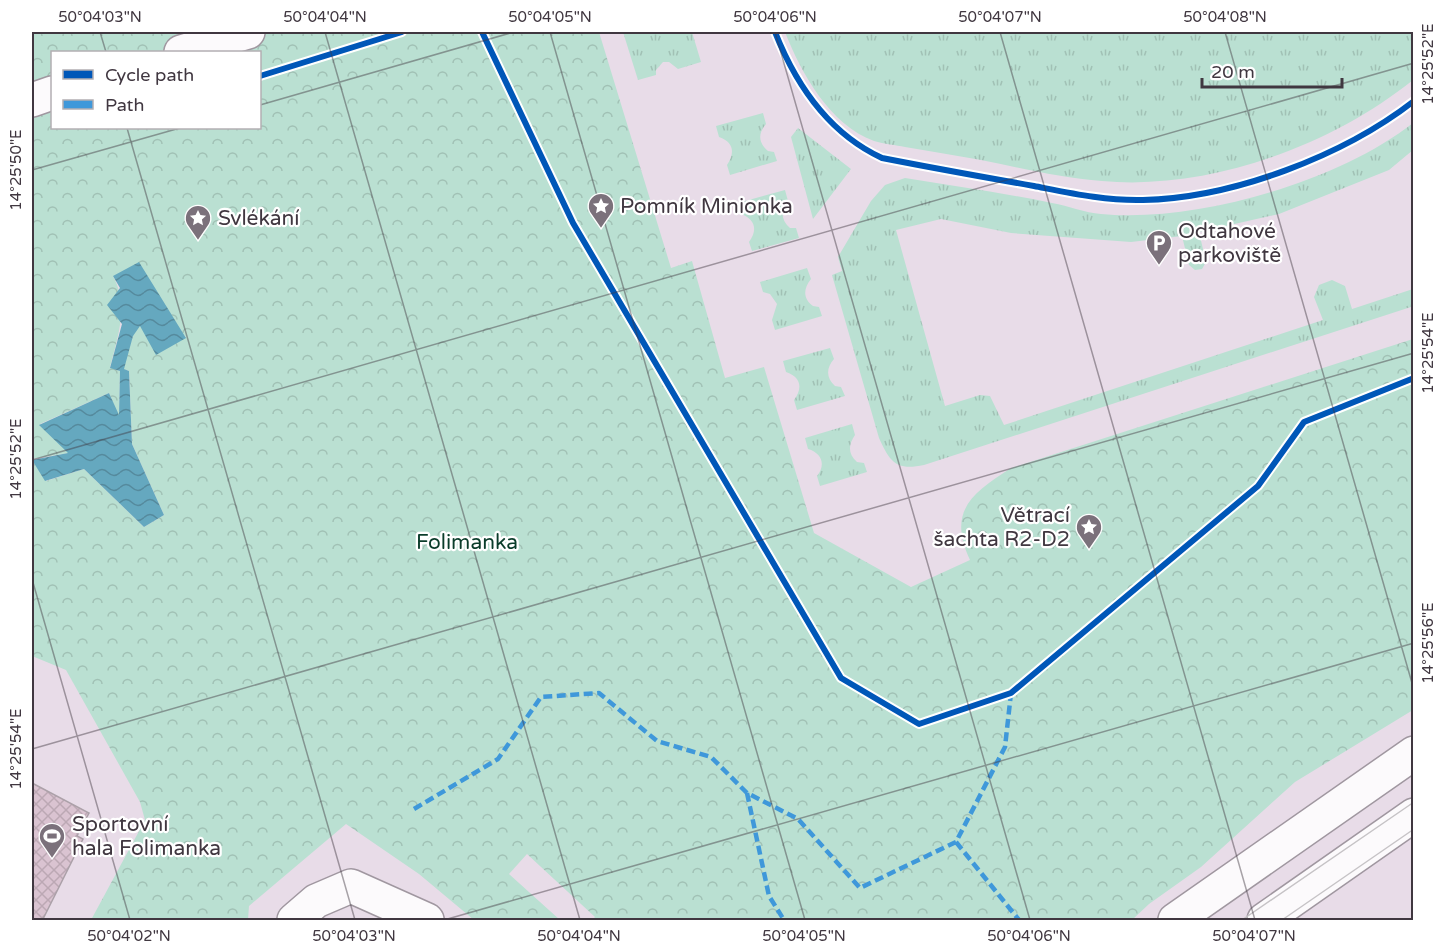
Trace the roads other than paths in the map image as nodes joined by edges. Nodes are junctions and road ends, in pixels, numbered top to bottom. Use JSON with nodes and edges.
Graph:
{"nodes":[{"id":1,"x":248,"y":32,"type":"edge"},
{"id":2,"x":185,"y":51,"type":"edge"},
{"id":3,"x":51,"y":93,"type":"edge"},
{"id":4,"x":32,"y":100,"type":"edge"},
{"id":5,"x":1413,"y":753,"type":"edge"},
{"id":6,"x":1413,"y":815,"type":"edge"},
{"id":7,"x":294,"y":921,"type":"edge"},
{"id":8,"x":427,"y":921,"type":"edge"},
{"id":9,"x":1175,"y":921,"type":"edge"},
{"id":10,"x":1264,"y":921,"type":"edge"}],
"edges":[{"from":1,"to":2,"type":"street"},
{"from":3,"to":4,"type":"street"},
{"from":5,"to":9,"type":"street"},
{"from":6,"to":10,"type":"street"},
{"from":7,"to":8,"type":"street"}]}
